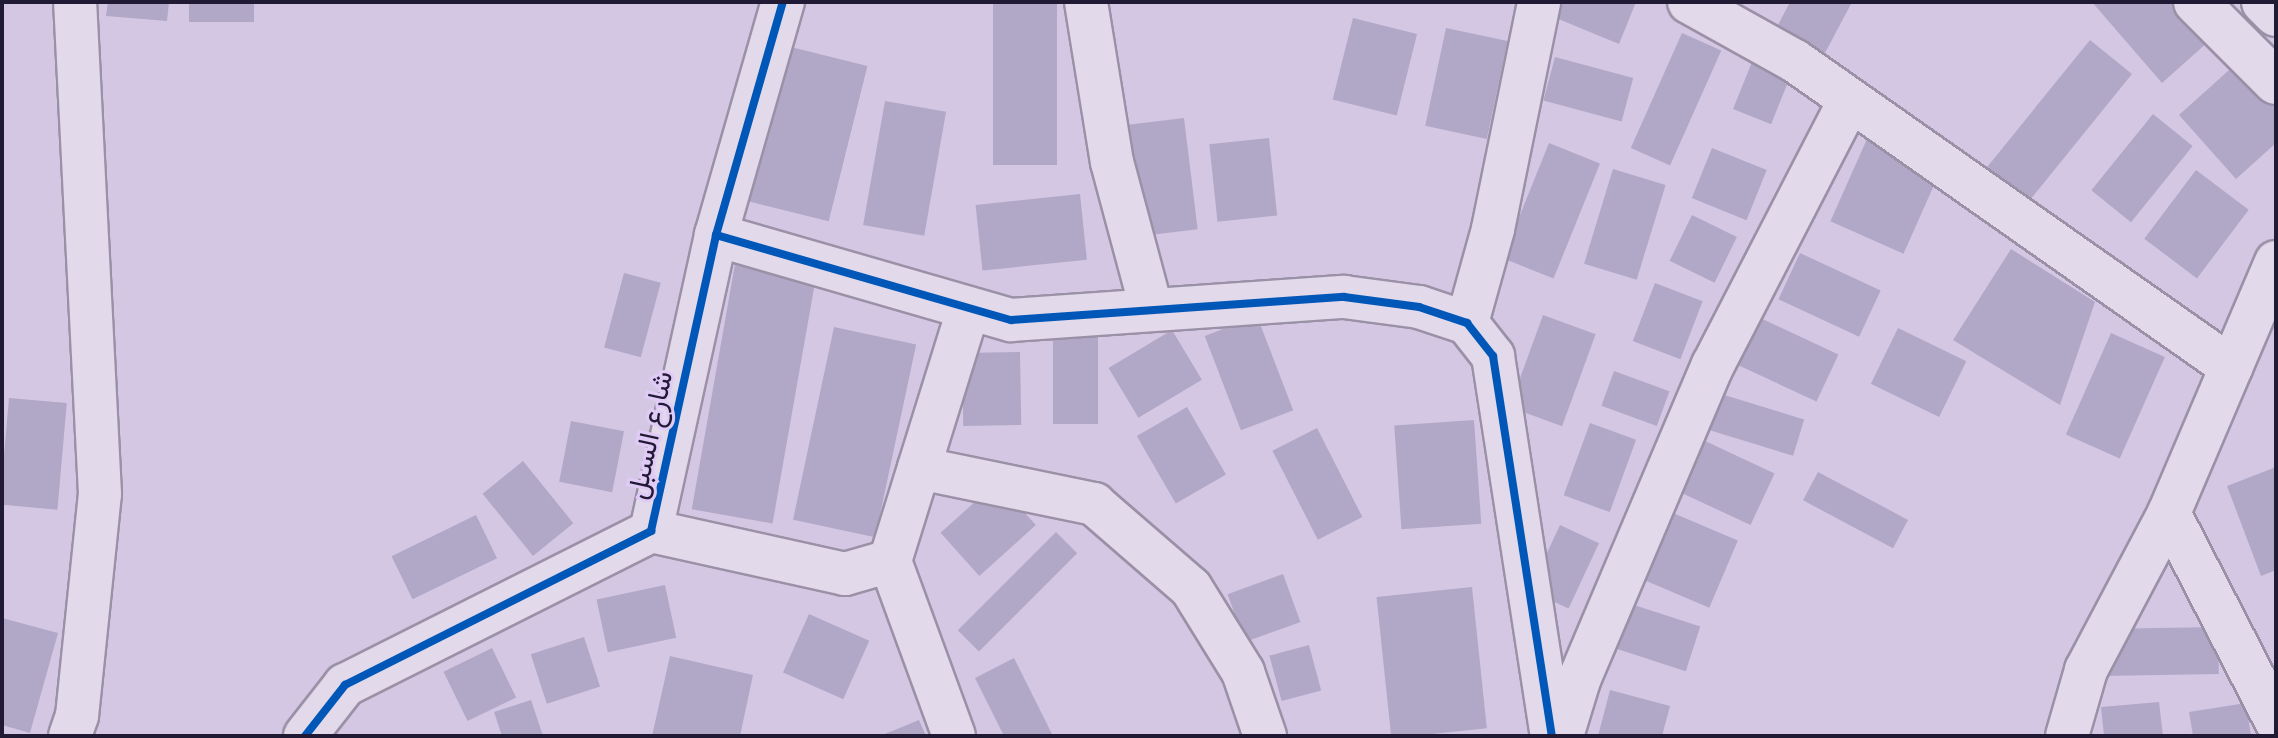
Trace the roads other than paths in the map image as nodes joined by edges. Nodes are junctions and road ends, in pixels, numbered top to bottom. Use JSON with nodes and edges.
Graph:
{"nodes":[{"id":1,"x":75,"y":2,"type":"edge"},
{"id":2,"x":783,"y":2,"type":"edge"},
{"id":3,"x":1086,"y":2,"type":"edge"},
{"id":4,"x":1539,"y":2,"type":"edge"},
{"id":5,"x":1689,"y":2,"type":"edge"},
{"id":6,"x":2196,"y":2,"type":"edge"},
{"id":7,"x":2264,"y":2,"type":"edge"},
{"id":8,"x":2276,"y":14,"type":"edge"},
{"id":9,"x":2276,"y":82,"type":"edge"},
{"id":10,"x":1849,"y":102,"type":"junction"},
{"id":11,"x":716,"y":235,"type":"junction"},
{"id":12,"x":2276,"y":262,"type":"edge"},
{"id":13,"x":1151,"y":308,"type":"junction"},
{"id":14,"x":968,"y":311,"type":"junction"},
{"id":15,"x":1467,"y":323,"type":"junction"},
{"id":16,"x":2231,"y":367,"type":"junction"},
{"id":17,"x":919,"y":468,"type":"junction"},
{"id":18,"x":2169,"y":513,"type":"junction"},
{"id":19,"x":651,"y":531,"type":"junction"},
{"id":20,"x":890,"y":561,"type":"junction"},
{"id":21,"x":2276,"y":721,"type":"edge"},
{"id":22,"x":70,"y":736,"type":"edge"},
{"id":23,"x":305,"y":736,"type":"edge"},
{"id":24,"x":954,"y":736,"type":"edge"},
{"id":25,"x":1265,"y":736,"type":"edge"},
{"id":26,"x":1552,"y":736,"type":"edge"},
{"id":27,"x":1562,"y":736,"type":"edge"},
{"id":28,"x":2067,"y":736,"type":"edge"}],
"edges":[{"from":1,"to":22,"type":"street"},
{"from":2,"to":11,"type":"street","name":"شارع السبل"},
{"from":3,"to":13,"type":"street"},
{"from":4,"to":15,"type":"street"},
{"from":5,"to":10,"type":"street"},
{"from":6,"to":9,"type":"main road"},
{"from":7,"to":8,"type":"main road"},
{"from":10,"to":16,"type":"street"},
{"from":10,"to":27,"type":"street"},
{"from":11,"to":14,"type":"street"},
{"from":11,"to":19,"type":"street","name":"شارع السبل"},
{"from":12,"to":16,"type":"street"},
{"from":13,"to":14,"type":"street"},
{"from":13,"to":15,"type":"street"},
{"from":14,"to":17,"type":"street"},
{"from":15,"to":26,"type":"street"},
{"from":16,"to":18,"type":"street"},
{"from":17,"to":20,"type":"street"},
{"from":17,"to":25,"type":"street"},
{"from":18,"to":21,"type":"street"},
{"from":18,"to":28,"type":"street"},
{"from":19,"to":20,"type":"street"},
{"from":19,"to":23,"type":"street","name":"شارع السبل"},
{"from":20,"to":24,"type":"street"}]}
